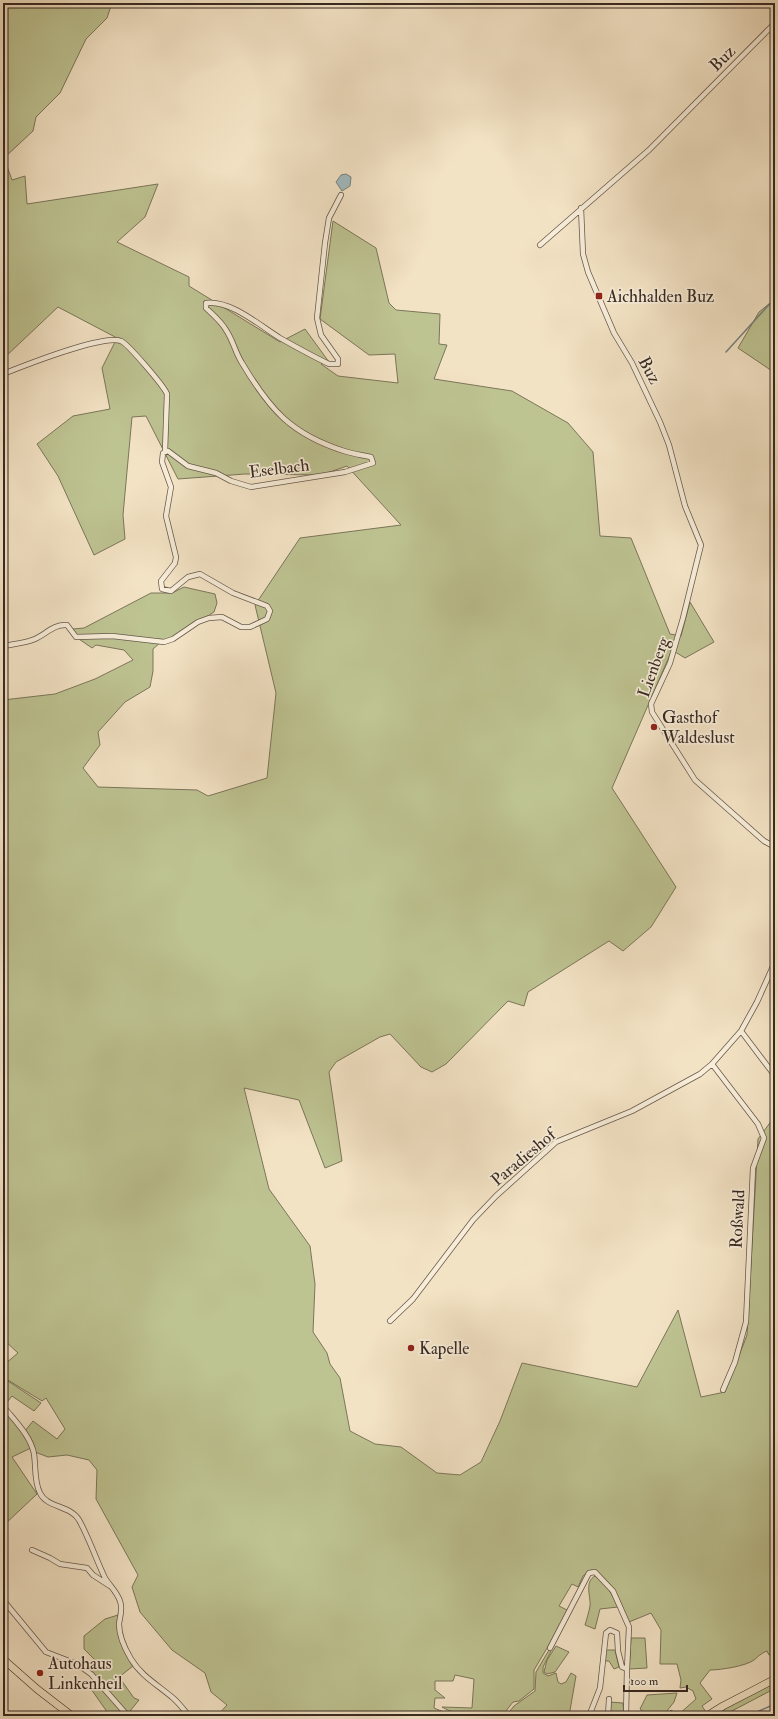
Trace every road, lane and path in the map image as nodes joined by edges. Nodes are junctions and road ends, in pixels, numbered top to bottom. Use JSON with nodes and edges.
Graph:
{"nodes":[{"id":1,"x":775,"y":23,"type":"edge"},
{"id":2,"x":340,"y":195,"type":"dead end"},
{"id":3,"x":581,"y":208,"type":"junction"},
{"id":4,"x":540,"y":245,"type":"dead end"},
{"id":5,"x":3,"y":374,"type":"edge"},
{"id":6,"x":165,"y":452,"type":"junction"},
{"id":7,"x":701,"y":545,"type":"joint"},
{"id":8,"x":3,"y":646,"type":"edge"},
{"id":9,"x":775,"y":847,"type":"edge"},
{"id":10,"x":775,"y":962,"type":"edge"},
{"id":11,"x":741,"y":1032,"type":"junction"},
{"id":12,"x":712,"y":1064,"type":"junction"},
{"id":13,"x":775,"y":1076,"type":"edge"},
{"id":14,"x":390,"y":1321,"type":"dead end"},
{"id":15,"x":723,"y":1390,"type":"dead end"},
{"id":16,"x":3,"y":1406,"type":"edge"},
{"id":17,"x":32,"y":1550,"type":"dead end"},
{"id":18,"x":110,"y":1586,"type":"junction"},
{"id":19,"x":3,"y":1600,"type":"edge"},
{"id":20,"x":550,"y":1648,"type":"dead end"},
{"id":21,"x":3,"y":1659,"type":"edge"},
{"id":22,"x":627,"y":1669,"type":"junction"},
{"id":23,"x":775,"y":1679,"type":"edge"},
{"id":24,"x":609,"y":1699,"type":"dead end"},
{"id":25,"x":775,"y":1712,"type":"edge"},
{"id":26,"x":3,"y":1714,"type":"edge"},
{"id":27,"x":6,"y":1716,"type":"edge"},
{"id":28,"x":72,"y":1716,"type":"edge"},
{"id":29,"x":128,"y":1716,"type":"edge"},
{"id":30,"x":189,"y":1716,"type":"edge"},
{"id":31,"x":589,"y":1716,"type":"edge"},
{"id":32,"x":608,"y":1716,"type":"edge"},
{"id":33,"x":626,"y":1716,"type":"edge"},
{"id":34,"x":707,"y":1716,"type":"edge"},
{"id":35,"x":766,"y":1716,"type":"edge"}],
"edges":[{"from":1,"to":3,"type":"street","name":"Buz"},
{"from":2,"to":6,"type":"street","name":"Eselbach"},
{"from":3,"to":4,"type":"street","name":"Buz"},
{"from":3,"to":7,"type":"street","name":"Buz"},
{"from":5,"to":6,"type":"street"},
{"from":6,"to":8,"type":"street"},
{"from":7,"to":9,"type":"street","name":"Lienberg"},
{"from":10,"to":11,"type":"street"},
{"from":11,"to":12,"type":"street"},
{"from":11,"to":13,"type":"street"},
{"from":12,"to":14,"type":"street","name":"Paradieshof"},
{"from":12,"to":15,"type":"street","name":"Roßwald"},
{"from":16,"to":18,"type":"street"},
{"from":17,"to":18,"type":"street"},
{"from":18,"to":30,"type":"street"},
{"from":19,"to":29,"type":"street"},
{"from":20,"to":22,"type":"street"},
{"from":21,"to":28,"type":"main road"},
{"from":22,"to":31,"type":"street"},
{"from":22,"to":33,"type":"street"},
{"from":23,"to":34,"type":"main road"},
{"from":24,"to":32,"type":"street"},
{"from":25,"to":35,"type":"street"},
{"from":26,"to":27,"type":"street"}]}
